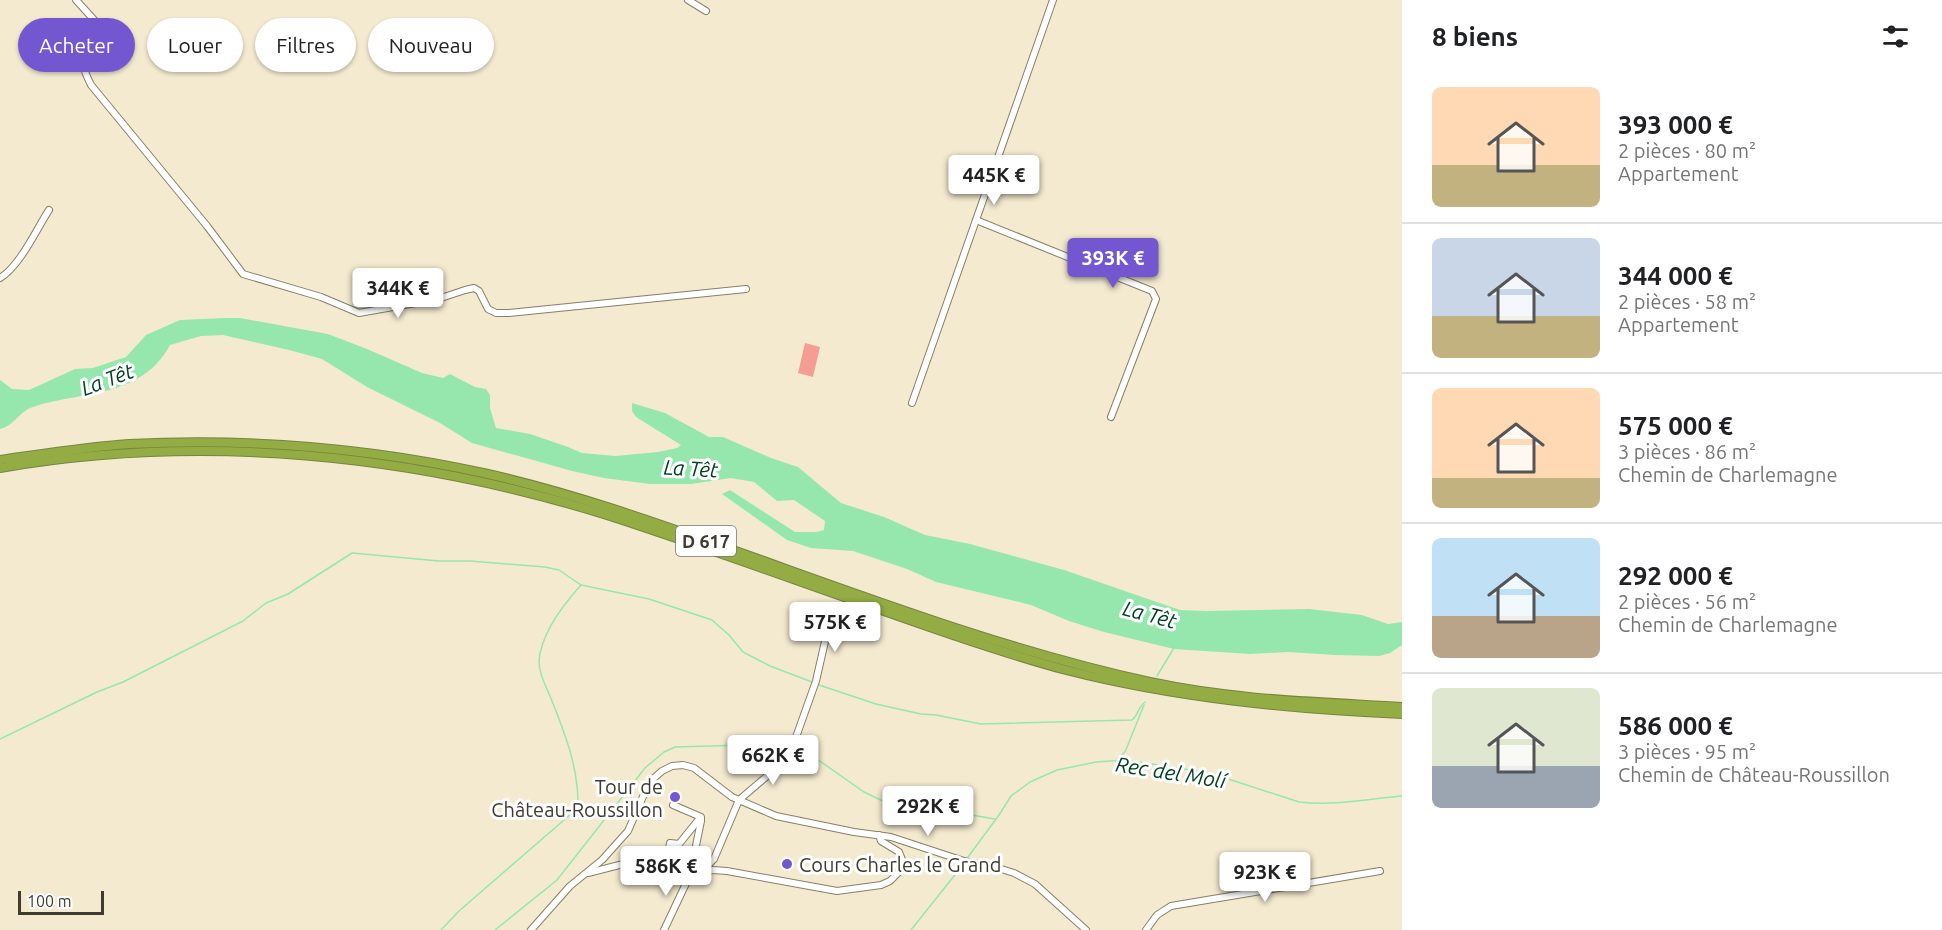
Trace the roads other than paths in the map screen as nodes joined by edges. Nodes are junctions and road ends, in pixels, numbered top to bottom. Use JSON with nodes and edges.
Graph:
{"nodes":[{"id":1,"x":76,"y":0,"type":"edge"},
{"id":2,"x":688,"y":0,"type":"edge"},
{"id":3,"x":1053,"y":0,"type":"edge"},
{"id":4,"x":706,"y":11,"type":"dead end"},
{"id":5,"x":48,"y":210,"type":"dead end"},
{"id":6,"x":976,"y":220,"type":"junction"},
{"id":7,"x":0,"y":279,"type":"edge"},
{"id":8,"x":746,"y":289,"type":"dead end"},
{"id":9,"x":912,"y":403,"type":"dead end"},
{"id":10,"x":1111,"y":417,"type":"dead end"},
{"id":11,"x":0,"y":460,"type":"edge"},
{"id":12,"x":0,"y":468,"type":"edge"},
{"id":13,"x":831,"y":615,"type":"dead end"},
{"id":14,"x":1402,"y":707,"type":"edge"},
{"id":15,"x":1402,"y":714,"type":"edge"},
{"id":16,"x":739,"y":800,"type":"junction"},
{"id":17,"x":673,"y":805,"type":"dead end"},
{"id":18,"x":700,"y":817,"type":"junction"},
{"id":19,"x":879,"y":835,"type":"junction"},
{"id":20,"x":665,"y":868,"type":"junction"},
{"id":21,"x":1380,"y":871,"type":"dead end"},
{"id":22,"x":587,"y":874,"type":"junction"},
{"id":23,"x":690,"y":875,"type":"junction"},
{"id":24,"x":531,"y":930,"type":"edge"},
{"id":25,"x":664,"y":930,"type":"edge"},
{"id":26,"x":1086,"y":930,"type":"edge"},
{"id":27,"x":1146,"y":930,"type":"edge"}],
"edges":[{"from":1,"to":8,"type":"street"},
{"from":2,"to":4,"type":"street"},
{"from":3,"to":6,"type":"street"},
{"from":5,"to":7,"type":"street"},
{"from":6,"to":9,"type":"street"},
{"from":6,"to":10,"type":"street"},
{"from":11,"to":14,"type":"highway","number":"D 617"},
{"from":12,"to":15,"type":"highway","number":"D 617"},
{"from":13,"to":16,"type":"street"},
{"from":16,"to":19,"type":"street"},
{"from":16,"to":22,"type":"street"},
{"from":16,"to":23,"type":"street"},
{"from":17,"to":18,"type":"street"},
{"from":18,"to":20,"type":"street"},
{"from":18,"to":23,"type":"street"},
{"from":19,"to":23,"type":"street"},
{"from":19,"to":26,"type":"street"},
{"from":20,"to":22,"type":"street"},
{"from":20,"to":23,"type":"street"},
{"from":21,"to":27,"type":"street"},
{"from":22,"to":24,"type":"street"},
{"from":23,"to":25,"type":"street"}]}
